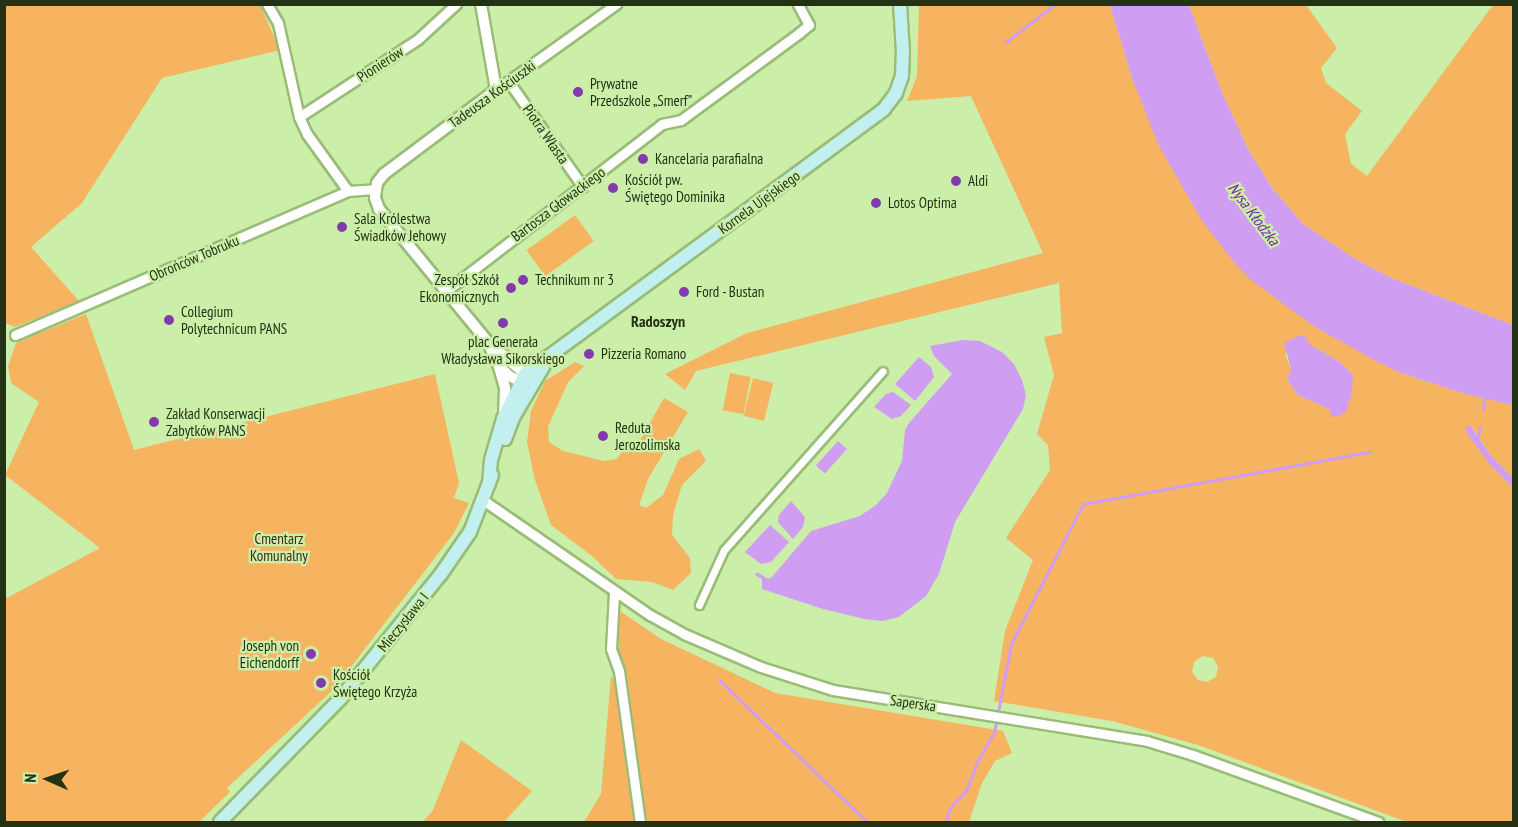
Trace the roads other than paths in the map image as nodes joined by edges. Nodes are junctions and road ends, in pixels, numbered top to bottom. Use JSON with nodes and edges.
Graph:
{"nodes":[{"id":1,"x":267,"y":4,"type":"edge"},
{"id":2,"x":456,"y":4,"type":"edge"},
{"id":3,"x":481,"y":4,"type":"edge"},
{"id":4,"x":616,"y":4,"type":"edge"},
{"id":5,"x":798,"y":4,"type":"edge"},
{"id":6,"x":900,"y":4,"type":"edge"},
{"id":7,"x":509,"y":82,"type":"junction"},
{"id":8,"x":496,"y":90,"type":"junction"},
{"id":9,"x":299,"y":117,"type":"junction"},
{"id":10,"x":583,"y":187,"type":"junction"},
{"id":11,"x":375,"y":189,"type":"junction"},
{"id":12,"x":348,"y":191,"type":"junction"},
{"id":13,"x":446,"y":291,"type":"junction"},
{"id":14,"x":15,"y":335,"type":"dead end"},
{"id":15,"x":487,"y":341,"type":"junction"},
{"id":16,"x":499,"y":366,"type":"junction"},
{"id":17,"x":883,"y":371,"type":"dead end"},
{"id":18,"x":526,"y":381,"type":"junction"},
{"id":19,"x":503,"y":419,"type":"junction"},
{"id":20,"x":489,"y":483,"type":"junction"},
{"id":21,"x":483,"y":500,"type":"junction"},
{"id":22,"x":614,"y":593,"type":"junction"},
{"id":23,"x":699,"y":605,"type":"dead end"},
{"id":24,"x":220,"y":822,"type":"edge"},
{"id":25,"x":640,"y":822,"type":"edge"},
{"id":26,"x":1378,"y":822,"type":"edge"}],
"edges":[{"from":1,"to":9,"type":"street"},
{"from":2,"to":9,"type":"street","name":"Pionierów"},
{"from":3,"to":8,"type":"street"},
{"from":4,"to":7,"type":"street","name":"Tadeusza Kościuszki"},
{"from":5,"to":10,"type":"street","name":"Bartosza Głowackiego"},
{"from":6,"to":18,"type":"main road","name":"Kornela Ujejskiego"},
{"from":7,"to":8,"type":"street","name":"Tadeusza Kościuszki"},
{"from":7,"to":10,"type":"street","name":"Piotra Własta"},
{"from":8,"to":11,"type":"street","name":"Tadeusza Kościuszki"},
{"from":9,"to":12,"type":"street"},
{"from":10,"to":13,"type":"street","name":"Bartosza Głowackiego"},
{"from":11,"to":12,"type":"street","name":"Obrońców Tobruku"},
{"from":11,"to":13,"type":"street"},
{"from":12,"to":14,"type":"street","name":"Obrońców Tobruku"},
{"from":13,"to":15,"type":"street"},
{"from":15,"to":16,"type":"street"},
{"from":15,"to":18,"type":"street"},
{"from":16,"to":18,"type":"street"},
{"from":16,"to":19,"type":"street"},
{"from":17,"to":23,"type":"street"},
{"from":18,"to":19,"type":"main road","name":"Mieczysława I"},
{"from":18,"to":20,"type":"main road","name":"Mieczysława I"},
{"from":19,"to":20,"type":"main road","name":"Mieczysława I"},
{"from":20,"to":21,"type":"main road","name":"Mieczysława I"},
{"from":21,"to":22,"type":"street","name":"Saperska"},
{"from":21,"to":24,"type":"main road","name":"Mieczysława I"},
{"from":22,"to":25,"type":"street"},
{"from":22,"to":26,"type":"street","name":"Saperska"}]}
